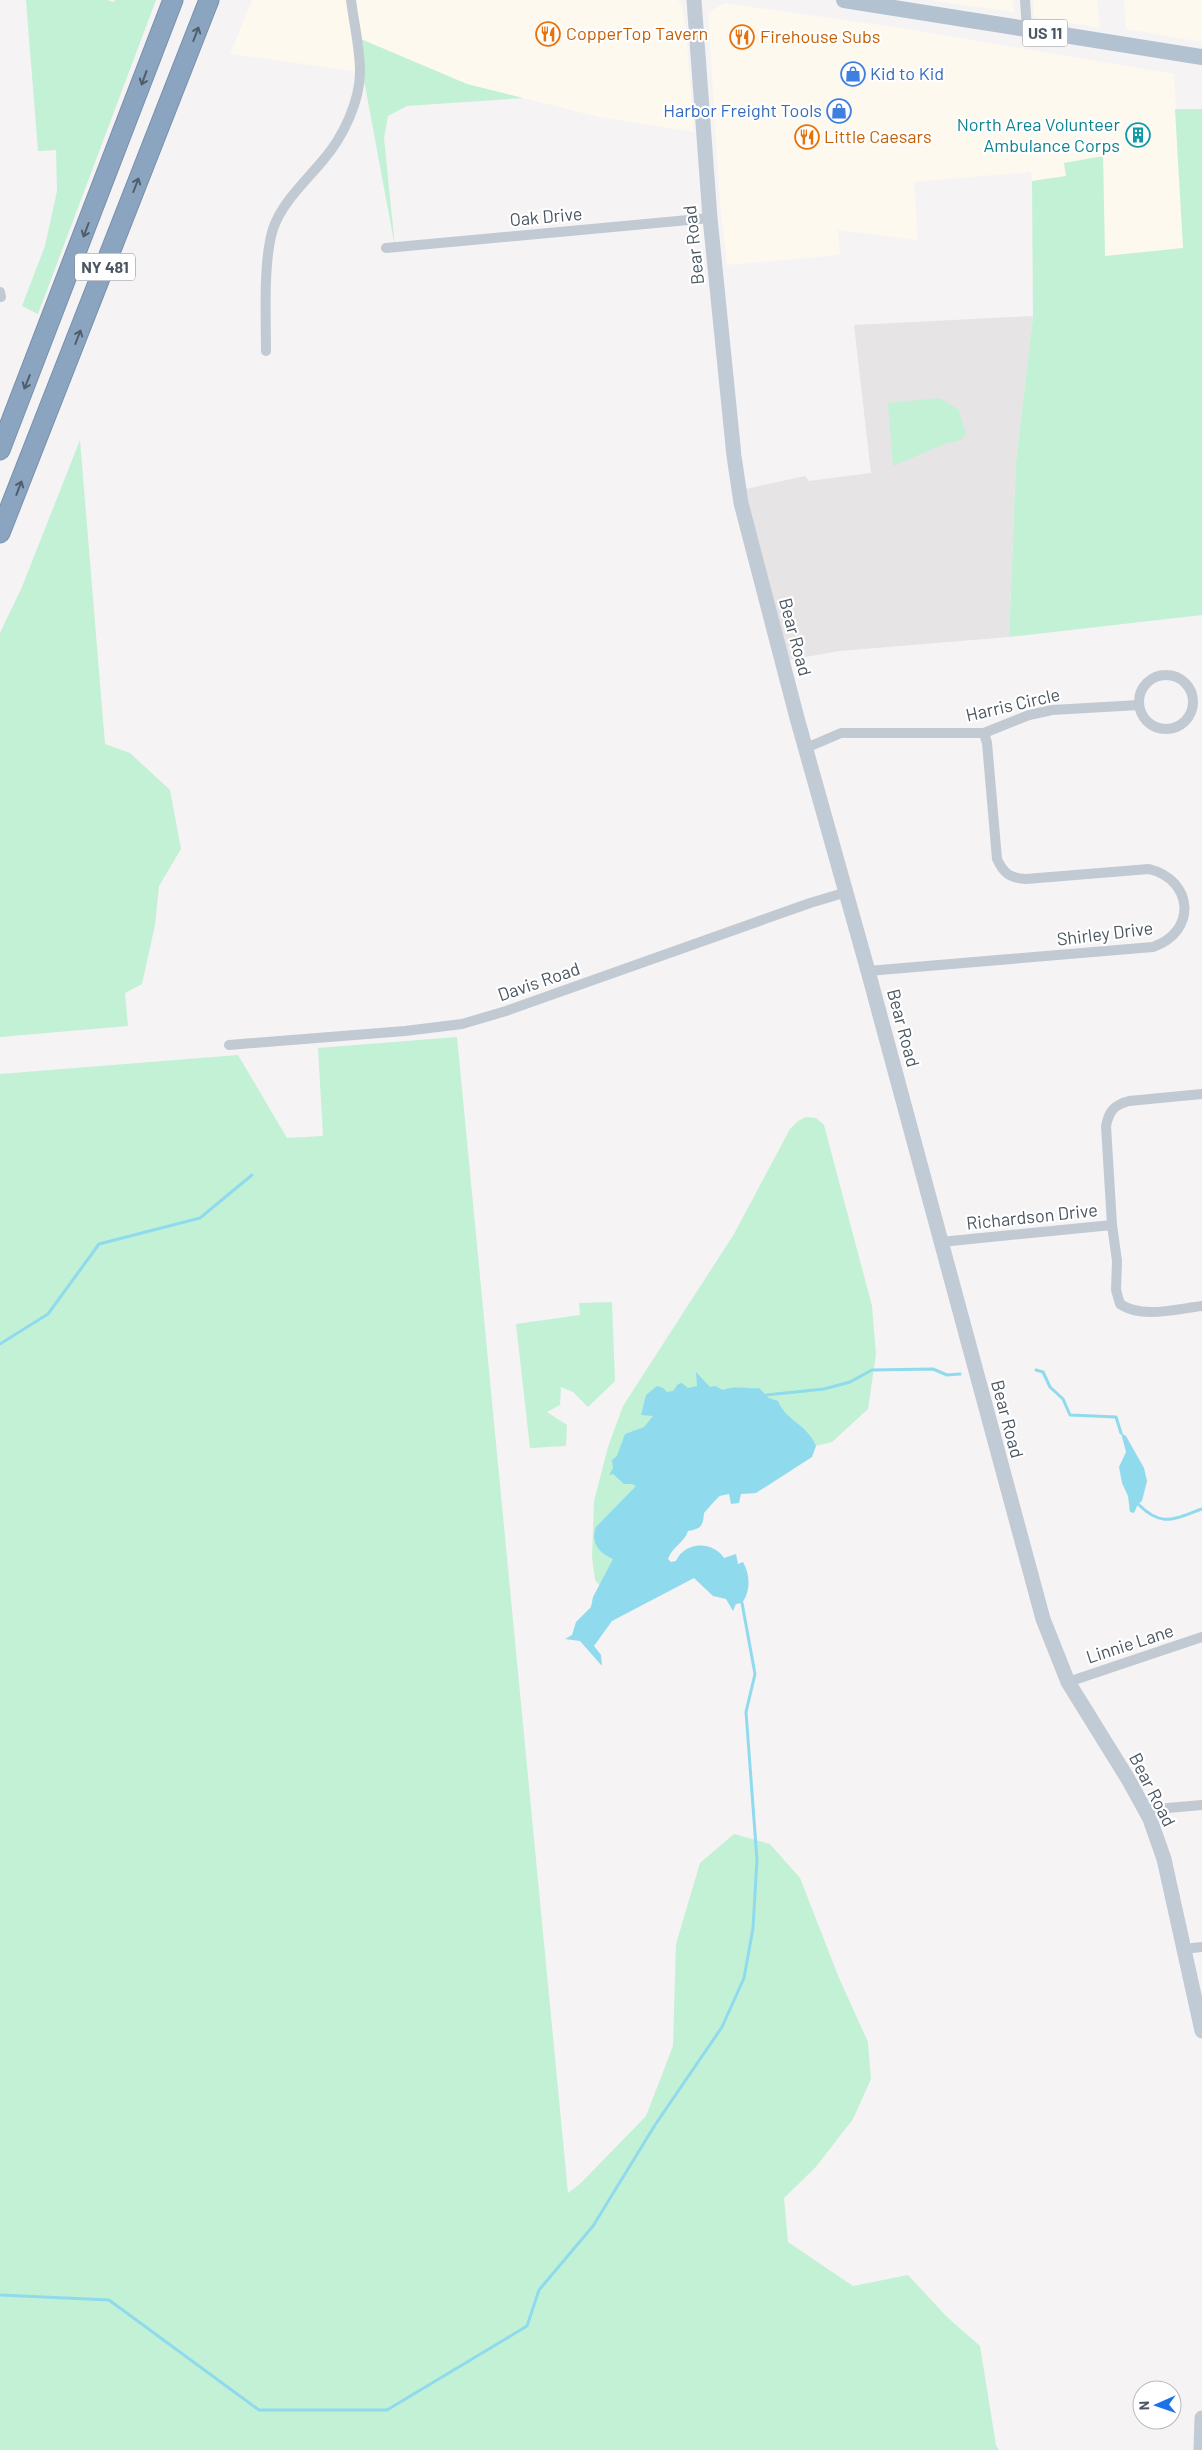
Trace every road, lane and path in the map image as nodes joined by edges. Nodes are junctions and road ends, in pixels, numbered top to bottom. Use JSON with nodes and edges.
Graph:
{"nodes":[{"id":1,"x":173,"y":0,"type":"edge"},
{"id":2,"x":209,"y":0,"type":"edge"},
{"id":3,"x":351,"y":0,"type":"edge"},
{"id":4,"x":694,"y":0,"type":"edge"},
{"id":5,"x":844,"y":0,"type":"edge"},
{"id":6,"x":1025,"y":0,"type":"edge"},
{"id":7,"x":1027,"y":30,"type":"junction"},
{"id":8,"x":1202,"y":57,"type":"edge"},
{"id":9,"x":710,"y":218,"type":"junction"},
{"id":10,"x":386,"y":248,"type":"dead end"},
{"id":11,"x":0,"y":292,"type":"edge"},
{"id":12,"x":0,"y":297,"type":"edge"},
{"id":13,"x":266,"y":350,"type":"dead end"},
{"id":14,"x":0,"y":450,"type":"edge"},
{"id":15,"x":0,"y":533,"type":"edge"},
{"id":16,"x":1140,"y":705,"type":"junction"},
{"id":17,"x":984,"y":732,"type":"junction"},
{"id":18,"x":806,"y":748,"type":"junction"},
{"id":19,"x":847,"y":892,"type":"junction"},
{"id":20,"x":868,"y":971,"type":"junction"},
{"id":21,"x":229,"y":1045,"type":"dead end"},
{"id":22,"x":1202,"y":1094,"type":"edge"},
{"id":23,"x":1112,"y":1225,"type":"junction"},
{"id":24,"x":941,"y":1242,"type":"junction"},
{"id":25,"x":1202,"y":1306,"type":"edge"},
{"id":26,"x":1202,"y":1637,"type":"edge"},
{"id":27,"x":1068,"y":1682,"type":"junction"},
{"id":28,"x":1202,"y":1805,"type":"edge"},
{"id":29,"x":1145,"y":1810,"type":"junction"},
{"id":30,"x":1202,"y":1947,"type":"edge"},
{"id":31,"x":1184,"y":1949,"type":"junction"},
{"id":32,"x":1202,"y":2031,"type":"edge"},
{"id":33,"x":1202,"y":2418,"type":"edge"},
{"id":34,"x":1201,"y":2450,"type":"edge"}],
"edges":[{"from":1,"to":14,"type":"highway","number":"NY 481","one_way":true},
{"from":15,"to":2,"type":"highway","number":"NY 481","one_way":true},
{"from":3,"to":13,"type":"street"},
{"from":4,"to":9,"type":"main road","name":"Bear Road"},
{"from":5,"to":7,"type":"main road","number":"US 11"},
{"from":6,"to":7,"type":"street"},
{"from":7,"to":8,"type":"main road","number":"US 11"},
{"from":9,"to":10,"type":"street","name":"Oak Drive"},
{"from":9,"to":18,"type":"main road","name":"Bear Road"},
{"from":11,"to":12,"type":"street"},
{"from":16,"to":16,"type":"street"},
{"from":16,"to":17,"type":"street","name":"Harris Circle"},
{"from":17,"to":18,"type":"street","name":"Harris Circle"},
{"from":17,"to":20,"type":"street","name":"Shirley Drive"},
{"from":18,"to":19,"type":"main road","name":"Bear Road"},
{"from":19,"to":20,"type":"main road","name":"Bear Road"},
{"from":19,"to":21,"type":"street","name":"Davis Road"},
{"from":20,"to":24,"type":"main road","name":"Bear Road"},
{"from":22,"to":23,"type":"street"},
{"from":23,"to":24,"type":"street","name":"Richardson Drive"},
{"from":23,"to":25,"type":"street","name":"Richardson Drive"},
{"from":24,"to":27,"type":"main road","name":"Bear Road"},
{"from":26,"to":27,"type":"street","name":"Linnie Lane"},
{"from":27,"to":29,"type":"main road","name":"Bear Road"},
{"from":28,"to":29,"type":"street"},
{"from":29,"to":31,"type":"main road","name":"Bear Road"},
{"from":30,"to":31,"type":"street"},
{"from":31,"to":32,"type":"main road","name":"Bear Road"},
{"from":33,"to":34,"type":"main road"}]}
